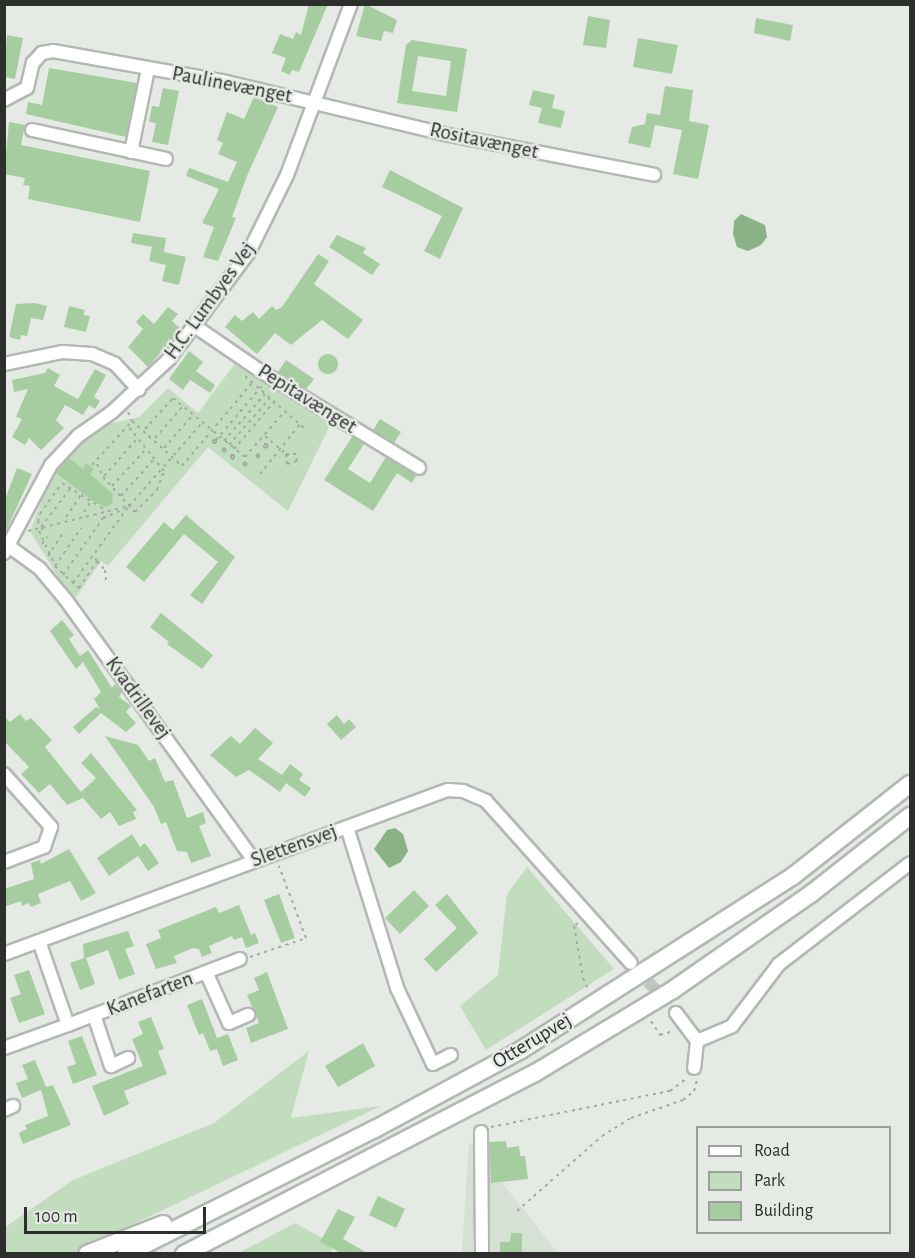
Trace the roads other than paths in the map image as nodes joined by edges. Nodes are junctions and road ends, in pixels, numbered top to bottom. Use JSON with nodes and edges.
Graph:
{"nodes":[{"id":1,"x":351,"y":4,"type":"edge"},
{"id":2,"x":148,"y":69,"type":"junction"},
{"id":3,"x":4,"y":100,"type":"edge"},
{"id":4,"x":316,"y":101,"type":"junction"},
{"id":5,"x":32,"y":130,"type":"dead end"},
{"id":6,"x":131,"y":152,"type":"junction"},
{"id":7,"x":166,"y":159,"type":"dead end"},
{"id":8,"x":654,"y":175,"type":"dead end"},
{"id":9,"x":196,"y":327,"type":"junction"},
{"id":10,"x":4,"y":364,"type":"edge"},
{"id":11,"x":139,"y":390,"type":"junction"},
{"id":12,"x":419,"y":468,"type":"dead end"},
{"id":13,"x":7,"y":550,"type":"edge"},
{"id":14,"x":4,"y":774,"type":"edge"},
{"id":15,"x":910,"y":784,"type":"edge"},
{"id":16,"x":910,"y":816,"type":"edge"},
{"id":17,"x":346,"y":827,"type":"junction"},
{"id":18,"x":254,"y":861,"type":"junction"},
{"id":19,"x":4,"y":862,"type":"edge"},
{"id":20,"x":910,"y":863,"type":"edge"},
{"id":21,"x":39,"y":941,"type":"junction"},
{"id":22,"x":4,"y":954,"type":"edge"},
{"id":23,"x":240,"y":959,"type":"road end"},
{"id":24,"x":631,"y":963,"type":"tunnel mouth"},
{"id":25,"x":206,"y":972,"type":"junction"},
{"id":26,"x":675,"y":1013,"type":"tunnel mouth"},
{"id":27,"x":94,"y":1015,"type":"junction"},
{"id":28,"x":248,"y":1015,"type":"dead end"},
{"id":29,"x":68,"y":1024,"type":"junction"},
{"id":30,"x":697,"y":1041,"type":"junction"},
{"id":31,"x":4,"y":1048,"type":"edge"},
{"id":32,"x":451,"y":1054,"type":"dead end"},
{"id":33,"x":128,"y":1058,"type":"dead end"},
{"id":34,"x":694,"y":1068,"type":"road end"},
{"id":35,"x":481,"y":1132,"type":"road end"},
{"id":36,"x":240,"y":1194,"type":"junction"},
{"id":37,"x":250,"y":1219,"type":"junction"},
{"id":38,"x":87,"y":1254,"type":"edge"},
{"id":39,"x":126,"y":1254,"type":"edge"},
{"id":40,"x":183,"y":1254,"type":"edge"},
{"id":41,"x":193,"y":1254,"type":"edge"},
{"id":42,"x":482,"y":1254,"type":"edge"}],
"edges":[{"from":1,"to":4,"type":"street","name":"H.C. Lumbyes Vej"},
{"from":2,"to":3,"type":"street","name":"Paulinevænget"},
{"from":2,"to":4,"type":"street","name":"Paulinevænget"},
{"from":2,"to":6,"type":"street","name":"Paulinevænget"},
{"from":4,"to":8,"type":"street","name":"Rositavænget"},
{"from":4,"to":9,"type":"street","name":"H.C. Lumbyes Vej"},
{"from":5,"to":6,"type":"street"},
{"from":6,"to":7,"type":"street"},
{"from":9,"to":11,"type":"street","name":"H.C. Lumbyes Vej"},
{"from":9,"to":12,"type":"street","name":"Pepitavænget"},
{"from":10,"to":11,"type":"street"},
{"from":11,"to":13,"type":"street","name":"H.C. Lumbyes Vej"},
{"from":13,"to":18,"type":"street","name":"Kvadrillevej"},
{"from":14,"to":19,"type":"street"},
{"from":15,"to":36,"type":"main road","name":"Otterupvej"},
{"from":16,"to":37,"type":"main road","name":"Otterupvej"},
{"from":17,"to":18,"type":"street","name":"Slettensvej"},
{"from":17,"to":24,"type":"street"},
{"from":17,"to":32,"type":"street","name":"Slettensvej"},
{"from":18,"to":21,"type":"street","name":"Slettensvej"},
{"from":20,"to":30,"type":"street"},
{"from":21,"to":22,"type":"street","name":"Slettensvej"},
{"from":21,"to":29,"type":"street"},
{"from":23,"to":25,"type":"street","name":"Kanefarten"},
{"from":25,"to":27,"type":"street","name":"Kanefarten"},
{"from":25,"to":28,"type":"street","name":"Kanefarten"},
{"from":26,"to":30,"type":"street"},
{"from":27,"to":29,"type":"street","name":"Kanefarten"},
{"from":27,"to":33,"type":"street","name":"Kanefarten"},
{"from":29,"to":31,"type":"street","name":"Kanefarten"},
{"from":30,"to":34,"type":"street"},
{"from":35,"to":42,"type":"street"},
{"from":36,"to":38,"type":"main road"},
{"from":36,"to":39,"type":"main road","name":"Otterupvej"},
{"from":37,"to":40,"type":"main road","name":"Otterupvej"},
{"from":37,"to":41,"type":"main road"}]}
